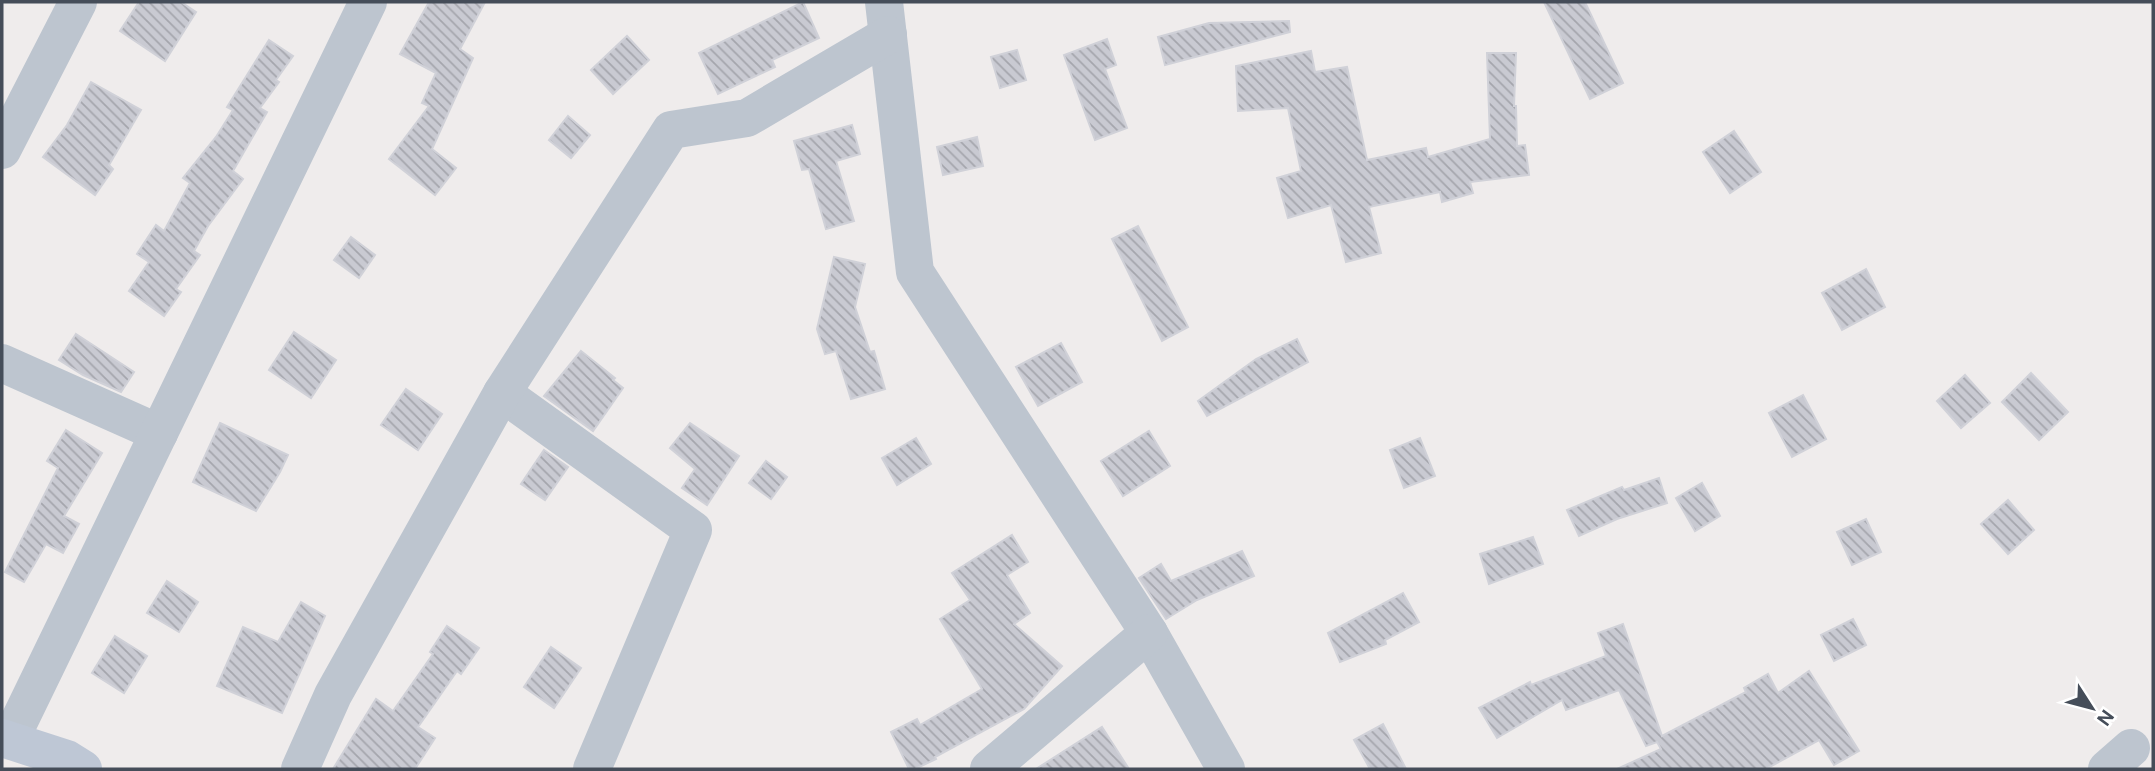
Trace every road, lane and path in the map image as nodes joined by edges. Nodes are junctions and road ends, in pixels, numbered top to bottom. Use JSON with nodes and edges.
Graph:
{"nodes":[{"id":1,"x":78,"y":2,"type":"edge"},
{"id":2,"x":368,"y":2,"type":"edge"},
{"id":3,"x":886,"y":18,"type":"edge"},
{"id":4,"x":2,"y":150,"type":"edge"},
{"id":5,"x":2,"y":363,"type":"edge"},
{"id":6,"x":502,"y":393,"type":"junction"},
{"id":7,"x":159,"y":433,"type":"junction"},
{"id":8,"x":1149,"y":633,"type":"junction"},
{"id":9,"x":6,"y":739,"type":"edge"},
{"id":10,"x":71,"y":766,"type":"edge"},
{"id":11,"x":300,"y":769,"type":"edge"},
{"id":12,"x":592,"y":769,"type":"edge"},
{"id":13,"x":989,"y":769,"type":"edge"},
{"id":14,"x":1226,"y":769,"type":"edge"}],
"edges":[{"from":1,"to":4,"type":"street"},
{"from":2,"to":7,"type":"street"},
{"from":3,"to":6,"type":"street"},
{"from":3,"to":8,"type":"street"},
{"from":5,"to":7,"type":"street"},
{"from":6,"to":11,"type":"street"},
{"from":6,"to":12,"type":"street"},
{"from":7,"to":9,"type":"street"},
{"from":8,"to":13,"type":"street"},
{"from":8,"to":14,"type":"street"},
{"from":9,"to":10,"type":"street"}]}
